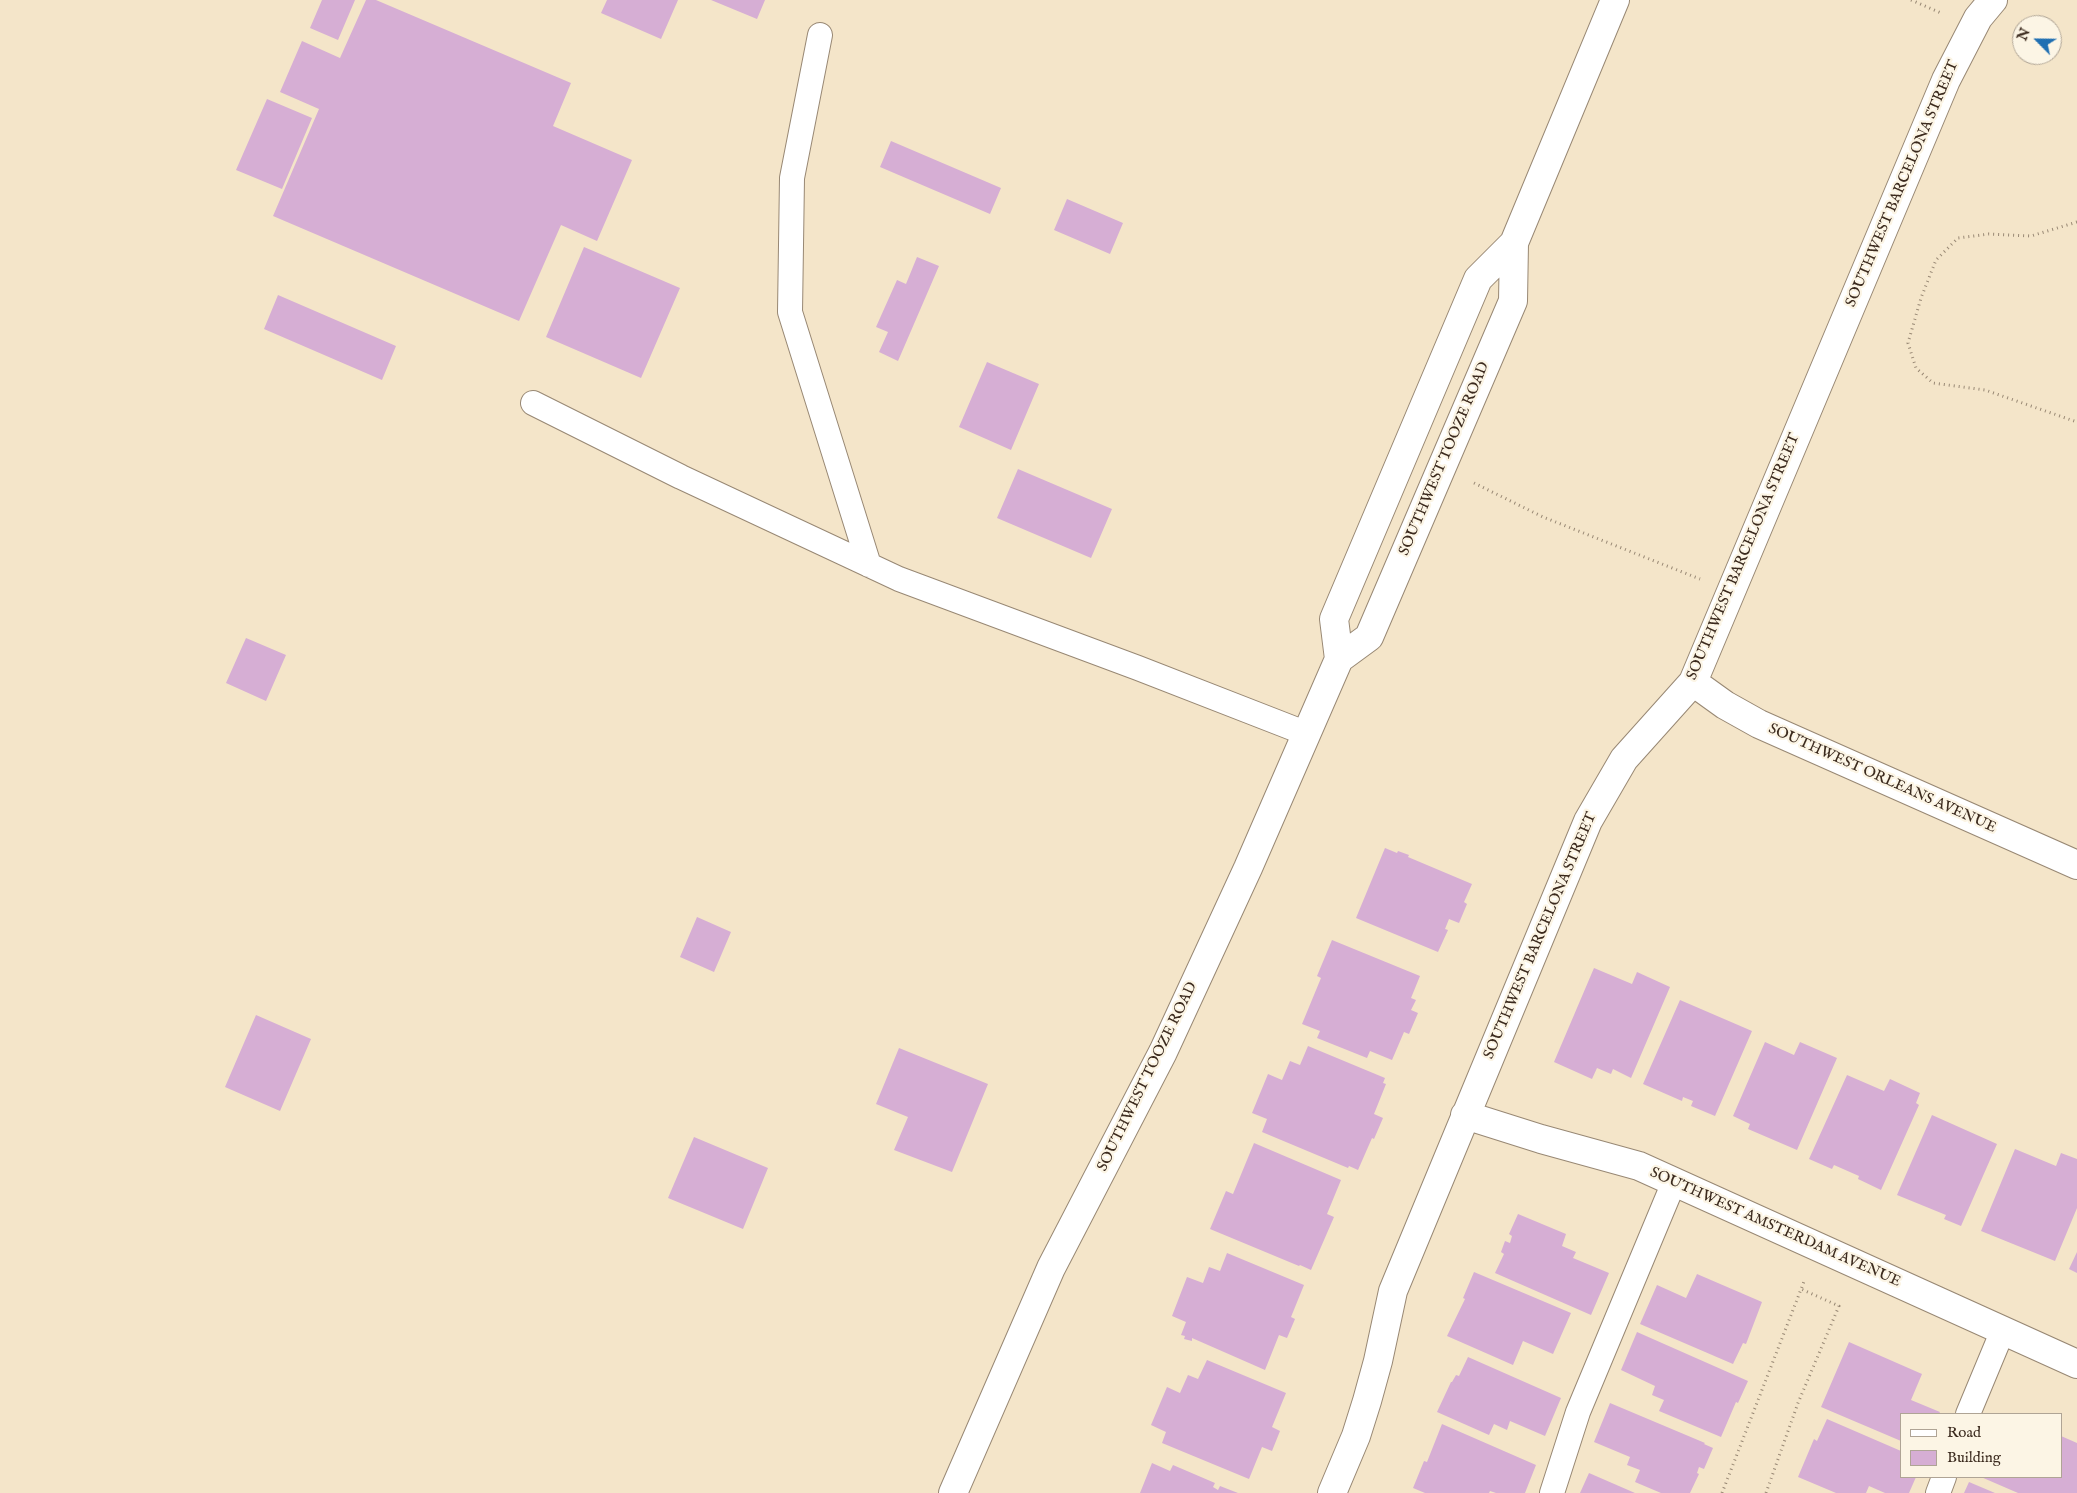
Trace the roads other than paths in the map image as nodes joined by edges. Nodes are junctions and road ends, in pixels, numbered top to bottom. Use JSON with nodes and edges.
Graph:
{"nodes":[{"id":1,"x":1616,"y":0,"type":"edge"},
{"id":2,"x":1993,"y":0,"type":"edge"},
{"id":3,"x":820,"y":35,"type":"dead end"},
{"id":4,"x":1514,"y":243,"type":"junction"},
{"id":5,"x":533,"y":402,"type":"dead end"},
{"id":6,"x":869,"y":565,"type":"junction"},
{"id":7,"x":1339,"y":658,"type":"junction"},
{"id":8,"x":1693,"y":682,"type":"junction"},
{"id":9,"x":1305,"y":734,"type":"junction"},
{"id":10,"x":2077,"y":865,"type":"edge"},
{"id":11,"x":1465,"y":1115,"type":"junction"},
{"id":12,"x":1674,"y":1182,"type":"junction"},
{"id":13,"x":2003,"y":1330,"type":"junction"},
{"id":14,"x":2077,"y":1364,"type":"edge"},
{"id":15,"x":1968,"y":1413,"type":"edge"},
{"id":16,"x":1944,"y":1478,"type":"edge"},
{"id":17,"x":953,"y":1493,"type":"edge"},
{"id":18,"x":1332,"y":1493,"type":"edge"},
{"id":19,"x":1552,"y":1493,"type":"edge"},
{"id":20,"x":1938,"y":1493,"type":"edge"}],
"edges":[{"from":1,"to":4,"type":"street","name":"SOUTHWEST TOOZE ROAD"},
{"from":2,"to":8,"type":"street","name":"SOUTHWEST BARCELONA STREET"},
{"from":3,"to":6,"type":"lane"},
{"from":4,"to":7,"type":"street","name":"SOUTHWEST TOOZE ROAD"},
{"from":4,"to":7,"type":"street","name":"SOUTHWEST TOOZE ROAD"},
{"from":5,"to":6,"type":"lane"},
{"from":6,"to":9,"type":"lane"},
{"from":7,"to":9,"type":"street","name":"SOUTHWEST TOOZE ROAD"},
{"from":8,"to":10,"type":"street","name":"SOUTHWEST ORLEANS AVENUE"},
{"from":8,"to":11,"type":"street","name":"SOUTHWEST BARCELONA STREET"},
{"from":9,"to":17,"type":"street","name":"SOUTHWEST TOOZE ROAD"},
{"from":11,"to":12,"type":"street","name":"SOUTHWEST AMSTERDAM AVENUE"},
{"from":11,"to":18,"type":"street","name":"SOUTHWEST BARCELONA STREET"},
{"from":12,"to":13,"type":"street","name":"SOUTHWEST AMSTERDAM AVENUE"},
{"from":12,"to":19,"type":"lane"},
{"from":13,"to":14,"type":"street","name":"SOUTHWEST AMSTERDAM AVENUE"},
{"from":13,"to":15,"type":"lane"},
{"from":16,"to":20,"type":"lane"}]}
